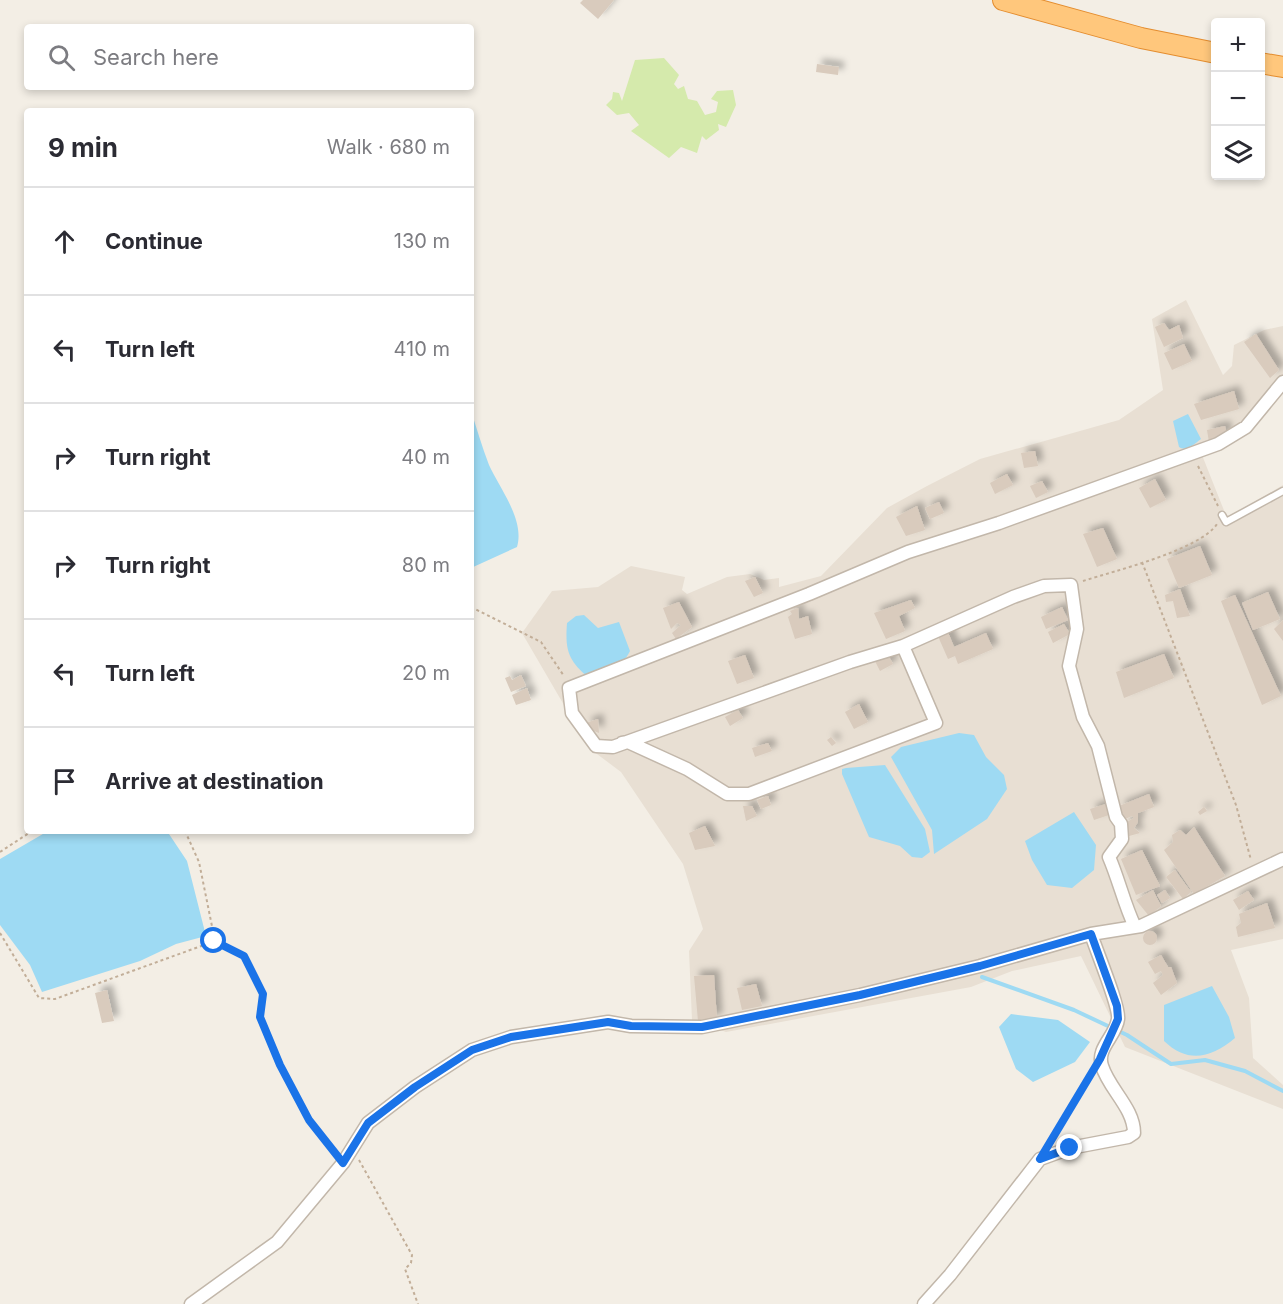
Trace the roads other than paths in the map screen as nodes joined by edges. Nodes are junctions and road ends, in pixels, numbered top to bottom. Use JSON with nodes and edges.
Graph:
{"nodes":[{"id":1,"x":1003,"y":0,"type":"edge"},
{"id":2,"x":1211,"y":52,"type":"edge"},
{"id":3,"x":1265,"y":64,"type":"edge"},
{"id":4,"x":1283,"y":67,"type":"edge"},
{"id":5,"x":1283,"y":382,"type":"edge"},
{"id":6,"x":1283,"y":491,"type":"edge"},
{"id":7,"x":1222,"y":515,"type":"road end"},
{"id":8,"x":903,"y":646,"type":"junction"},
{"id":9,"x":612,"y":747,"type":"junction"},
{"id":10,"x":1283,"y":859,"type":"edge"},
{"id":11,"x":1135,"y":927,"type":"junction"},
{"id":12,"x":1091,"y":934,"type":"junction"},
{"id":13,"x":191,"y":1304,"type":"edge"},
{"id":14,"x":924,"y":1304,"type":"edge"}],
"edges":[{"from":1,"to":2,"type":"highway"},
{"from":3,"to":4,"type":"highway"},
{"from":5,"to":9,"type":"street"},
{"from":6,"to":7,"type":"lane"},
{"from":8,"to":9,"type":"street"},
{"from":8,"to":9,"type":"street"},
{"from":8,"to":11,"type":"street"},
{"from":10,"to":11,"type":"street"},
{"from":11,"to":12,"type":"street"},
{"from":12,"to":13,"type":"street"},
{"from":12,"to":14,"type":"street"}]}
